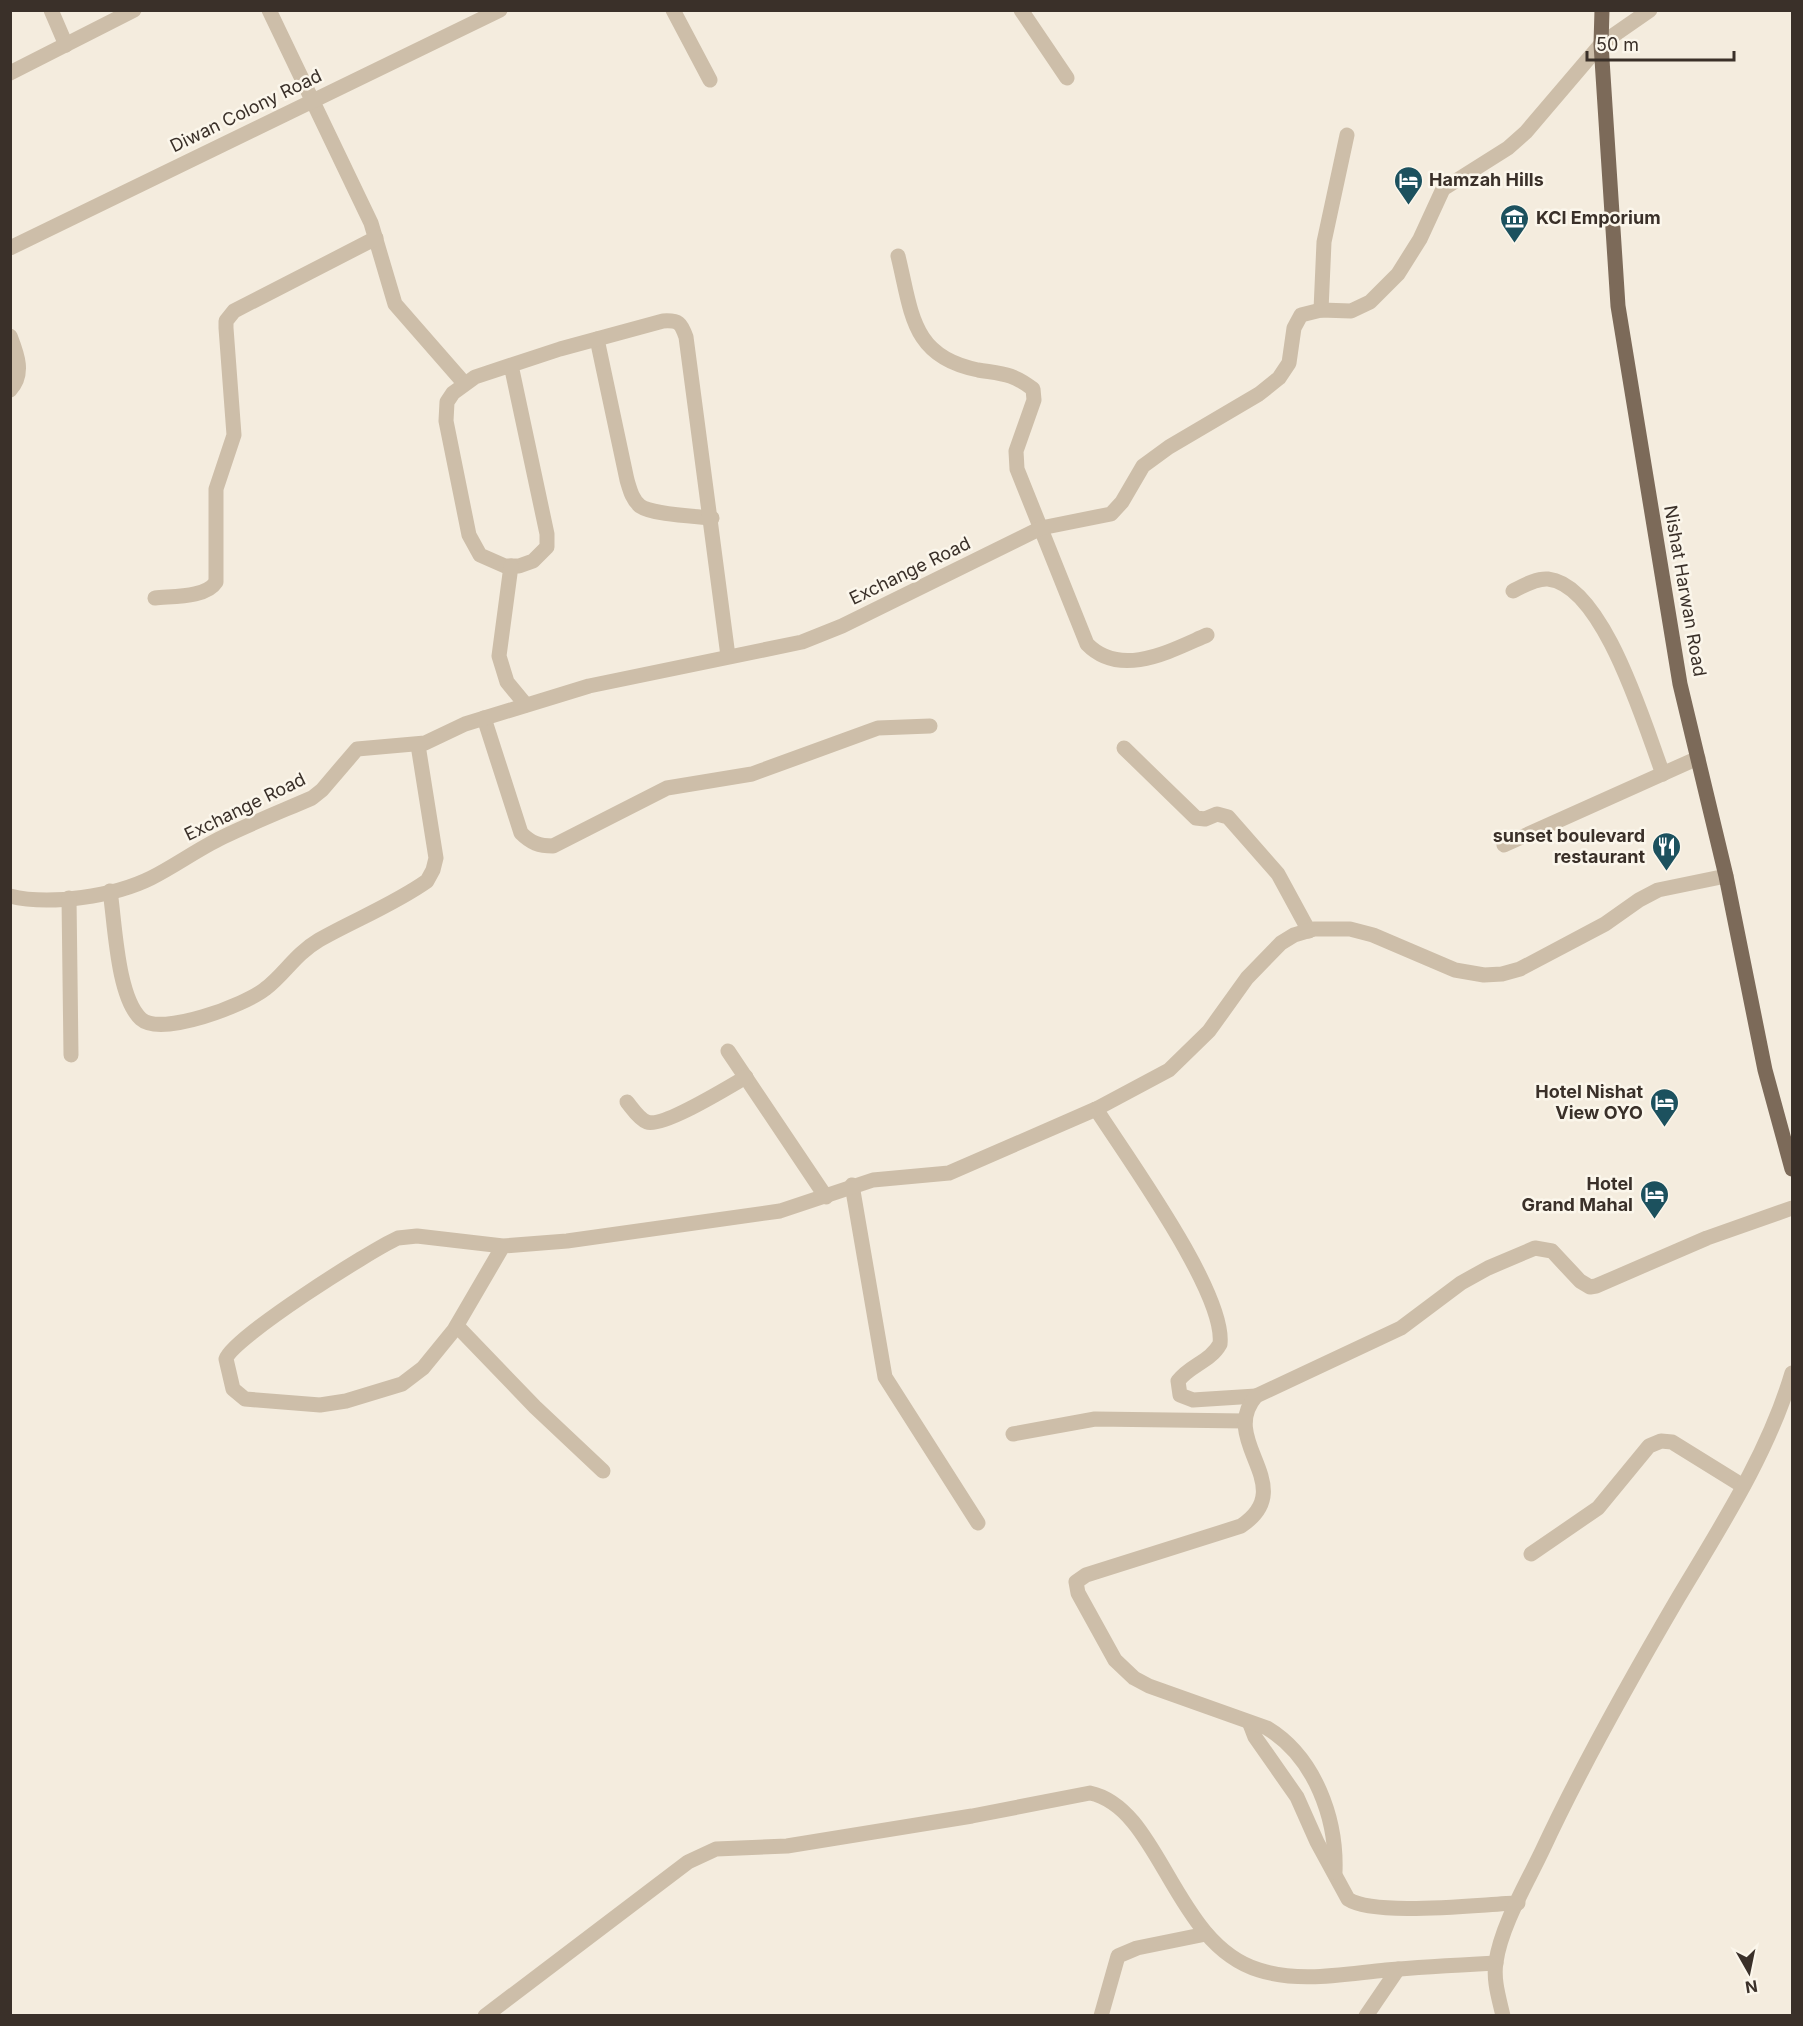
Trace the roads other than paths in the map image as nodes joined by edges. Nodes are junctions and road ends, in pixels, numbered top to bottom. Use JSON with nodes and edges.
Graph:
{"nodes":[{"id":1,"x":51,"y":10,"type":"edge"},
{"id":2,"x":134,"y":10,"type":"edge"},
{"id":3,"x":269,"y":10,"type":"edge"},
{"id":4,"x":500,"y":10,"type":"edge"},
{"id":5,"x":674,"y":10,"type":"edge"},
{"id":6,"x":1021,"y":10,"type":"edge"},
{"id":7,"x":1602,"y":10,"type":"edge"},
{"id":8,"x":1650,"y":10,"type":"edge"},
{"id":9,"x":1601,"y":44,"type":"junction"},
{"id":10,"x":66,"y":45,"type":"junction"},
{"id":11,"x":10,"y":73,"type":"edge"},
{"id":12,"x":1067,"y":78,"type":"dead end"},
{"id":13,"x":710,"y":80,"type":"dead end"},
{"id":14,"x":311,"y":101,"type":"junction"},
{"id":15,"x":1347,"y":135,"type":"dead end"},
{"id":16,"x":376,"y":238,"type":"junction"},
{"id":17,"x":10,"y":248,"type":"edge"},
{"id":18,"x":898,"y":256,"type":"dead end"},
{"id":19,"x":1321,"y":310,"type":"junction"},
{"id":20,"x":10,"y":336,"type":"edge"},
{"id":21,"x":597,"y":339,"type":"junction"},
{"id":22,"x":511,"y":365,"type":"junction"},
{"id":23,"x":464,"y":383,"type":"junction"},
{"id":24,"x":10,"y":390,"type":"edge"},
{"id":25,"x":712,"y":518,"type":"junction"},
{"id":26,"x":1041,"y":528,"type":"junction"},
{"id":27,"x":511,"y":566,"type":"junction"},
{"id":28,"x":1513,"y":591,"type":"dead end"},
{"id":29,"x":155,"y":598,"type":"dead end"},
{"id":30,"x":1207,"y":635,"type":"dead end"},
{"id":31,"x":728,"y":656,"type":"junction"},
{"id":32,"x":526,"y":705,"type":"junction"},
{"id":33,"x":484,"y":718,"type":"junction"},
{"id":34,"x":930,"y":726,"type":"dead end"},
{"id":35,"x":418,"y":745,"type":"junction"},
{"id":36,"x":1124,"y":748,"type":"dead end"},
{"id":37,"x":1698,"y":758,"type":"junction"},
{"id":38,"x":1664,"y":774,"type":"junction"},
{"id":39,"x":1504,"y":846,"type":"dead end"},
{"id":40,"x":1726,"y":876,"type":"junction"},
{"id":41,"x":110,"y":891,"type":"junction"},
{"id":42,"x":10,"y":896,"type":"edge"},
{"id":43,"x":69,"y":898,"type":"junction"},
{"id":44,"x":1309,"y":931,"type":"junction"},
{"id":45,"x":728,"y":1051,"type":"dead end"},
{"id":46,"x":71,"y":1055,"type":"dead end"},
{"id":47,"x":746,"y":1077,"type":"junction"},
{"id":48,"x":627,"y":1102,"type":"dead end"},
{"id":49,"x":1096,"y":1109,"type":"junction"},
{"id":50,"x":1792,"y":1169,"type":"edge"},
{"id":51,"x":852,"y":1185,"type":"junction"},
{"id":52,"x":826,"y":1197,"type":"junction"},
{"id":53,"x":1792,"y":1208,"type":"edge"},
{"id":54,"x":503,"y":1246,"type":"junction"},
{"id":55,"x":457,"y":1326,"type":"junction"},
{"id":56,"x":1792,"y":1373,"type":"edge"},
{"id":57,"x":1256,"y":1396,"type":"junction"},
{"id":58,"x":1245,"y":1421,"type":"junction"},
{"id":59,"x":1013,"y":1434,"type":"dead end"},
{"id":60,"x":603,"y":1470,"type":"dead end"},
{"id":61,"x":1743,"y":1486,"type":"junction"},
{"id":62,"x":978,"y":1523,"type":"dead end"},
{"id":63,"x":1531,"y":1554,"type":"dead end"},
{"id":64,"x":1250,"y":1724,"type":"junction"},
{"id":65,"x":1335,"y":1872,"type":"junction"},
{"id":66,"x":1518,"y":1903,"type":"junction"},
{"id":67,"x":1206,"y":1934,"type":"junction"},
{"id":68,"x":1496,"y":1963,"type":"junction"},
{"id":69,"x":1398,"y":1969,"type":"junction"},
{"id":70,"x":485,"y":2016,"type":"edge"},
{"id":71,"x":1101,"y":2016,"type":"edge"},
{"id":72,"x":1366,"y":2016,"type":"edge"},
{"id":73,"x":1503,"y":2016,"type":"edge"}],
"edges":[{"from":1,"to":10,"type":"street"},
{"from":2,"to":10,"type":"street"},
{"from":3,"to":14,"type":"street"},
{"from":4,"to":14,"type":"street","name":"Diwan Colony Road"},
{"from":5,"to":13,"type":"street"},
{"from":6,"to":12,"type":"street"},
{"from":7,"to":9,"type":"main road","name":"Nishat Harwan Road"},
{"from":8,"to":9,"type":"street","name":"Exchange Road"},
{"from":9,"to":19,"type":"street","name":"Exchange Road"},
{"from":9,"to":37,"type":"main road","name":"Nishat Harwan Road"},
{"from":10,"to":11,"type":"street"},
{"from":14,"to":16,"type":"street"},
{"from":14,"to":17,"type":"street","name":"Diwan Colony Road"},
{"from":15,"to":19,"type":"street"},
{"from":16,"to":23,"type":"street"},
{"from":16,"to":29,"type":"street"},
{"from":18,"to":26,"type":"street"},
{"from":19,"to":26,"type":"street","name":"Exchange Road"},
{"from":20,"to":24,"type":"street"},
{"from":21,"to":22,"type":"street"},
{"from":21,"to":25,"type":"street"},
{"from":21,"to":25,"type":"street"},
{"from":22,"to":23,"type":"street"},
{"from":22,"to":27,"type":"street"},
{"from":23,"to":27,"type":"street"},
{"from":25,"to":31,"type":"street"},
{"from":26,"to":30,"type":"street"},
{"from":26,"to":31,"type":"street","name":"Exchange Road"},
{"from":27,"to":32,"type":"street"},
{"from":28,"to":38,"type":"street"},
{"from":31,"to":32,"type":"street","name":"Exchange Road"},
{"from":32,"to":33,"type":"street","name":"Exchange Road"},
{"from":33,"to":34,"type":"street"},
{"from":33,"to":35,"type":"street","name":"Exchange Road"},
{"from":35,"to":41,"type":"street","name":"Exchange Road"},
{"from":35,"to":41,"type":"street"},
{"from":36,"to":44,"type":"street"},
{"from":37,"to":38,"type":"street"},
{"from":37,"to":40,"type":"main road","name":"Nishat Harwan Road"},
{"from":38,"to":39,"type":"street"},
{"from":40,"to":44,"type":"street"},
{"from":40,"to":50,"type":"main road","name":"Nishat Harwan Road"},
{"from":41,"to":43,"type":"street","name":"Exchange Road"},
{"from":42,"to":43,"type":"street","name":"Exchange Road"},
{"from":43,"to":46,"type":"street"},
{"from":44,"to":49,"type":"street"},
{"from":45,"to":47,"type":"street"},
{"from":47,"to":48,"type":"street"},
{"from":47,"to":52,"type":"street"},
{"from":49,"to":51,"type":"street"},
{"from":49,"to":57,"type":"street"},
{"from":51,"to":52,"type":"street"},
{"from":51,"to":62,"type":"street"},
{"from":52,"to":54,"type":"street"},
{"from":53,"to":57,"type":"street"},
{"from":54,"to":55,"type":"street"},
{"from":54,"to":55,"type":"street"},
{"from":55,"to":60,"type":"street"},
{"from":56,"to":61,"type":"street"},
{"from":57,"to":58,"type":"street"},
{"from":58,"to":59,"type":"street"},
{"from":58,"to":64,"type":"street"},
{"from":61,"to":63,"type":"street"},
{"from":61,"to":66,"type":"street"},
{"from":64,"to":65,"type":"street"},
{"from":64,"to":65,"type":"street"},
{"from":65,"to":66,"type":"street"},
{"from":66,"to":68,"type":"street"},
{"from":67,"to":69,"type":"street"},
{"from":67,"to":70,"type":"street"},
{"from":67,"to":71,"type":"street"},
{"from":68,"to":69,"type":"street"},
{"from":68,"to":73,"type":"street"},
{"from":69,"to":72,"type":"street"}]}
